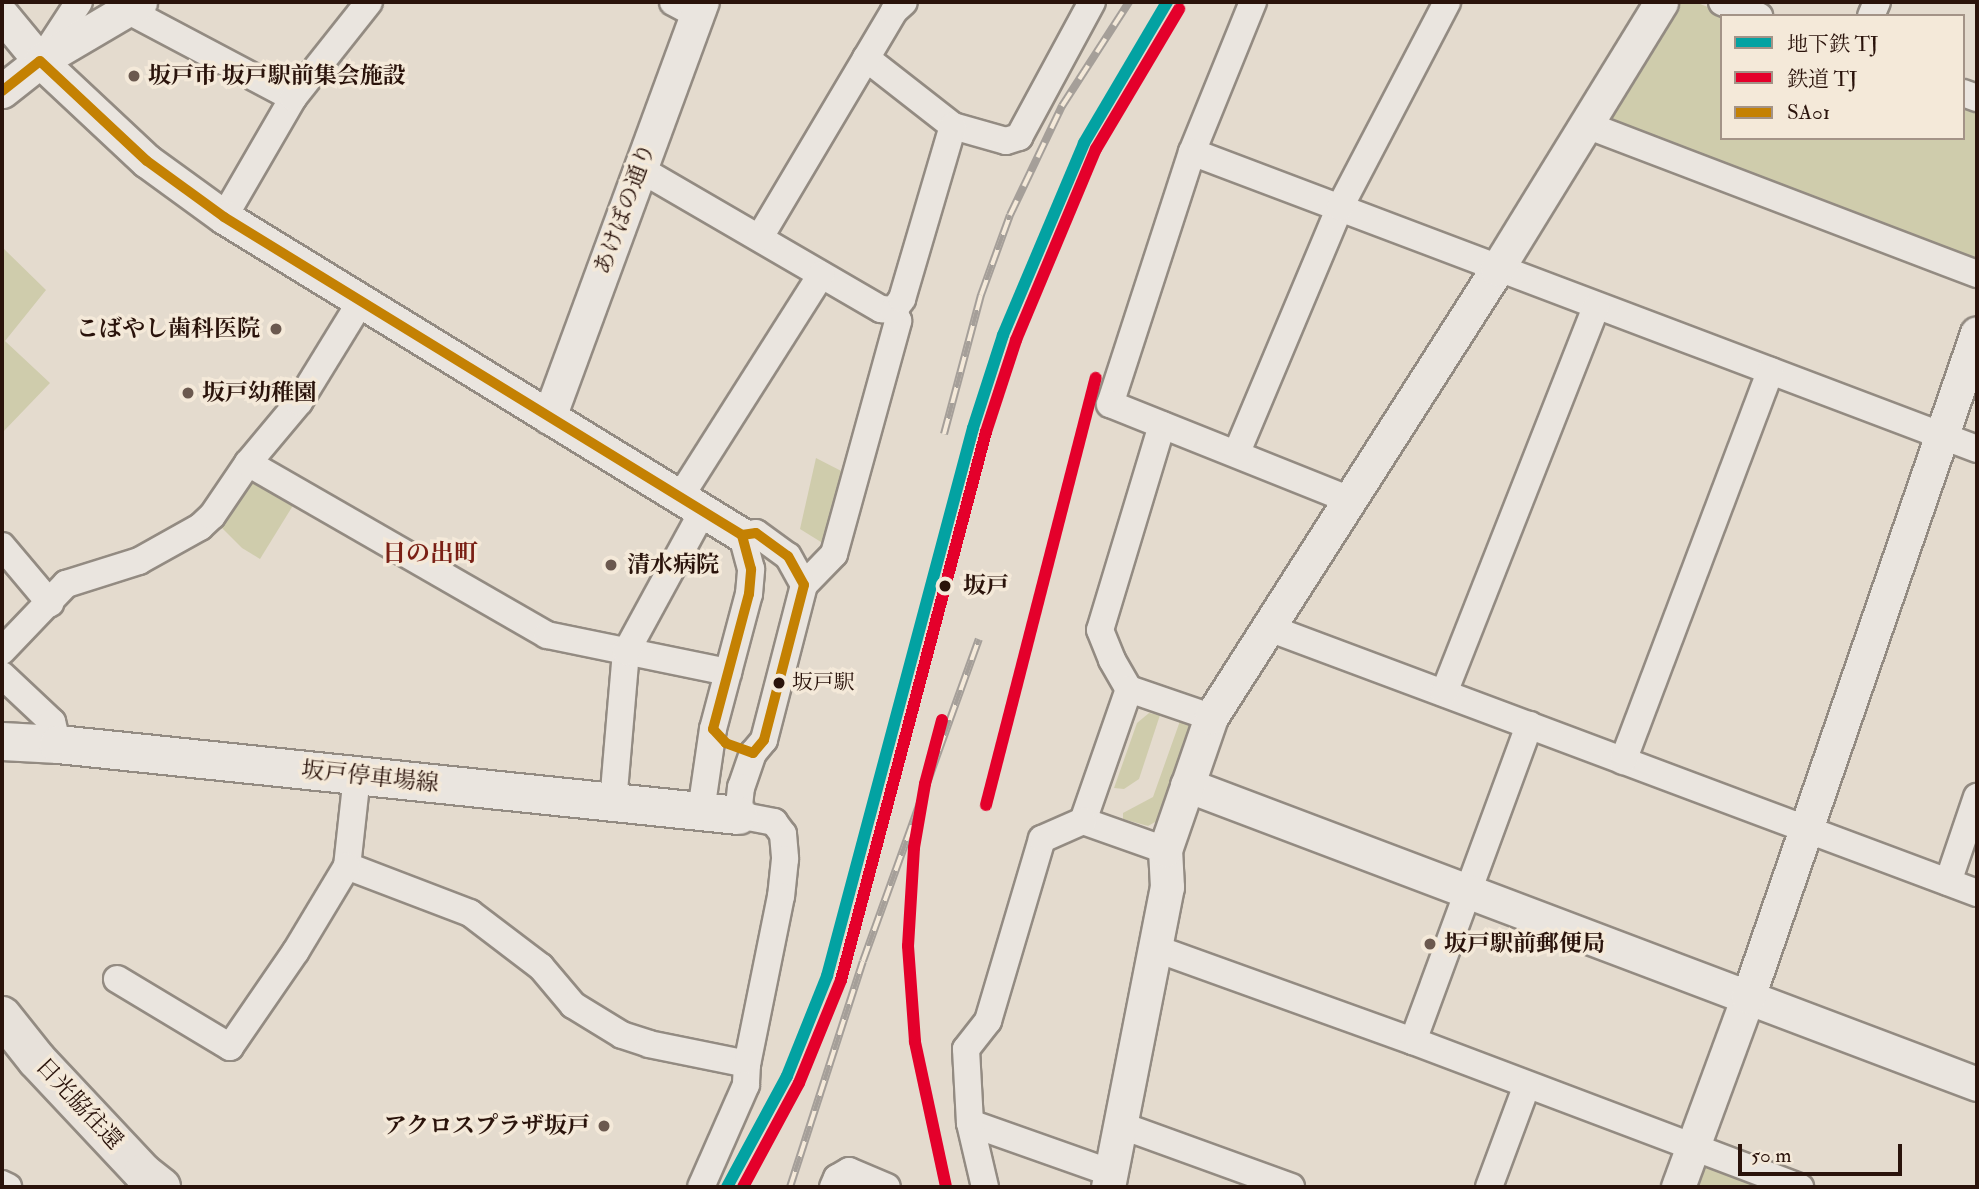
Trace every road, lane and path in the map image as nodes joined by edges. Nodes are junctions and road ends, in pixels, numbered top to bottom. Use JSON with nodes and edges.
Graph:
{"nodes":[{"id":1,"x":79,"y":2,"type":"edge"},
{"id":2,"x":369,"y":2,"type":"edge"},
{"id":3,"x":904,"y":2,"type":"edge"},
{"id":4,"x":1091,"y":2,"type":"edge"},
{"id":5,"x":1253,"y":2,"type":"edge"},
{"id":6,"x":1447,"y":2,"type":"edge"},
{"id":7,"x":1661,"y":2,"type":"edge"},
{"id":8,"x":1722,"y":2,"type":"edge"},
{"id":9,"x":691,"y":6,"type":"edge"},
{"id":10,"x":118,"y":9,"type":"edge"},
{"id":11,"x":1754,"y":14,"type":"edge"},
{"id":12,"x":2,"y":15,"type":"edge"},
{"id":13,"x":866,"y":58,"type":"junction"},
{"id":14,"x":40,"y":61,"type":"junction"},
{"id":15,"x":2,"y":91,"type":"edge"},
{"id":16,"x":293,"y":98,"type":"junction"},
{"id":17,"x":1584,"y":124,"type":"junction"},
{"id":18,"x":953,"y":126,"type":"junction"},
{"id":19,"x":1192,"y":152,"type":"junction"},
{"id":20,"x":640,"y":169,"type":"junction"},
{"id":21,"x":1340,"y":207,"type":"junction"},
{"id":22,"x":224,"y":217,"type":"junction"},
{"id":23,"x":760,"y":237,"type":"junction"},
{"id":24,"x":1497,"y":269,"type":"junction"},
{"id":25,"x":1977,"y":274,"type":"edge"},
{"id":26,"x":821,"y":275,"type":"junction"},
{"id":27,"x":360,"y":303,"type":"junction"},
{"id":28,"x":1596,"y":307,"type":"junction"},
{"id":29,"x":894,"y":310,"type":"junction"},
{"id":30,"x":1977,"y":333,"type":"edge"},
{"id":31,"x":1770,"y":371,"type":"junction"},
{"id":32,"x":549,"y":417,"type":"junction"},
{"id":33,"x":1162,"y":425,"type":"junction"},
{"id":34,"x":1941,"y":434,"type":"junction"},
{"id":35,"x":1977,"y":449,"type":"edge"},
{"id":36,"x":1237,"y":452,"type":"junction"},
{"id":37,"x":248,"y":463,"type":"junction"},
{"id":38,"x":1350,"y":500,"type":"junction"},
{"id":39,"x":692,"y":504,"type":"junction"},
{"id":40,"x":742,"y":535,"type":"junction"},
{"id":41,"x":2,"y":546,"type":"edge"},
{"id":42,"x":804,"y":585,"type":"junction"},
{"id":43,"x":50,"y":603,"type":"junction"},
{"id":44,"x":1269,"y":628,"type":"junction"},
{"id":45,"x":2,"y":651,"type":"edge"},
{"id":46,"x":626,"y":652,"type":"junction"},
{"id":47,"x":728,"y":672,"type":"junction"},
{"id":48,"x":2,"y":675,"type":"edge"},
{"id":49,"x":1129,"y":689,"type":"junction"},
{"id":50,"x":1444,"y":693,"type":"junction"},
{"id":51,"x":1211,"y":717,"type":"junction"},
{"id":52,"x":1529,"y":726,"type":"junction"},
{"id":53,"x":713,"y":729,"type":"junction"},
{"id":54,"x":2,"y":741,"type":"edge"},
{"id":55,"x":58,"y":744,"type":"junction"},
{"id":56,"x":753,"y":753,"type":"junction"},
{"id":57,"x":1623,"y":761,"type":"junction"},
{"id":58,"x":357,"y":776,"type":"junction"},
{"id":59,"x":1187,"y":785,"type":"junction"},
{"id":60,"x":1977,"y":797,"type":"edge"},
{"id":61,"x":613,"y":803,"type":"junction"},
{"id":62,"x":701,"y":811,"type":"junction"},
{"id":63,"x":738,"y":815,"type":"junction"},
{"id":64,"x":1083,"y":821,"type":"junction"},
{"id":65,"x":1807,"y":831,"type":"junction"},
{"id":66,"x":1165,"y":850,"type":"junction"},
{"id":67,"x":347,"y":866,"type":"junction"},
{"id":68,"x":1948,"y":882,"type":"junction"},
{"id":69,"x":1469,"y":891,"type":"junction"},
{"id":70,"x":1977,"y":893,"type":"edge"},
{"id":71,"x":1154,"y":948,"type":"junction"},
{"id":72,"x":117,"y":979,"type":"dead end"},
{"id":73,"x":1748,"y":997,"type":"junction"},
{"id":74,"x":2,"y":1016,"type":"edge"},
{"id":75,"x":1413,"y":1041,"type":"junction"},
{"id":76,"x":747,"y":1065,"type":"junction"},
{"id":77,"x":1977,"y":1084,"type":"edge"},
{"id":78,"x":1527,"y":1085,"type":"junction"},
{"id":79,"x":970,"y":1123,"type":"junction"},
{"id":80,"x":1120,"y":1125,"type":"junction"},
{"id":81,"x":1693,"y":1147,"type":"junction"},
{"id":82,"x":1110,"y":1180,"type":"edge"},
{"id":83,"x":146,"y":1182,"type":"edge"},
{"id":84,"x":2,"y":1184,"type":"edge"},
{"id":85,"x":8,"y":1187,"type":"edge"},
{"id":86,"x":701,"y":1187,"type":"edge"},
{"id":87,"x":833,"y":1187,"type":"edge"},
{"id":88,"x":887,"y":1187,"type":"edge"},
{"id":89,"x":985,"y":1187,"type":"edge"},
{"id":90,"x":1291,"y":1187,"type":"edge"},
{"id":91,"x":1489,"y":1187,"type":"edge"},
{"id":92,"x":1678,"y":1187,"type":"edge"},
{"id":93,"x":1800,"y":1187,"type":"edge"}],
"edges":[{"from":1,"to":14,"type":"street"},
{"from":2,"to":16,"type":"street"},
{"from":3,"to":13,"type":"street"},
{"from":4,"to":18,"type":"street"},
{"from":5,"to":19,"type":"street"},
{"from":6,"to":21,"type":"street"},
{"from":7,"to":17,"type":"street"},
{"from":8,"to":11,"type":"street"},
{"from":9,"to":20,"type":"street","name":"あけぼの通り"},
{"from":10,"to":14,"type":"street"},
{"from":10,"to":16,"type":"street"},
{"from":12,"to":14,"type":"street"},
{"from":13,"to":18,"type":"street"},
{"from":13,"to":23,"type":"street"},
{"from":14,"to":15,"type":"street"},
{"from":14,"to":22,"type":"street"},
{"from":16,"to":22,"type":"street"},
{"from":17,"to":24,"type":"street"},
{"from":17,"to":25,"type":"street"},
{"from":18,"to":29,"type":"street"},
{"from":19,"to":21,"type":"street"},
{"from":19,"to":33,"type":"street"},
{"from":20,"to":23,"type":"street"},
{"from":20,"to":32,"type":"street","name":"あけぼの通り"},
{"from":21,"to":24,"type":"street"},
{"from":21,"to":36,"type":"street"},
{"from":22,"to":27,"type":"street"},
{"from":23,"to":26,"type":"street"},
{"from":24,"to":28,"type":"street"},
{"from":24,"to":38,"type":"street"},
{"from":26,"to":29,"type":"street"},
{"from":26,"to":39,"type":"street"},
{"from":27,"to":32,"type":"street"},
{"from":27,"to":37,"type":"street"},
{"from":28,"to":31,"type":"street"},
{"from":28,"to":50,"type":"street"},
{"from":29,"to":42,"type":"street"},
{"from":30,"to":34,"type":"street"},
{"from":31,"to":34,"type":"street"},
{"from":31,"to":57,"type":"street"},
{"from":32,"to":39,"type":"street"},
{"from":33,"to":36,"type":"street"},
{"from":33,"to":49,"type":"street"},
{"from":34,"to":35,"type":"street"},
{"from":34,"to":65,"type":"street"},
{"from":36,"to":38,"type":"street"},
{"from":37,"to":43,"type":"street"},
{"from":37,"to":46,"type":"street"},
{"from":38,"to":44,"type":"street"},
{"from":39,"to":40,"type":"street"},
{"from":39,"to":46,"type":"street"},
{"from":40,"to":42,"type":"street"},
{"from":40,"to":47,"type":"street"},
{"from":41,"to":43,"type":"street"},
{"from":42,"to":56,"type":"street"},
{"from":43,"to":45,"type":"street"},
{"from":44,"to":50,"type":"street"},
{"from":44,"to":51,"type":"street"},
{"from":46,"to":47,"type":"street"},
{"from":46,"to":61,"type":"street"},
{"from":47,"to":53,"type":"street"},
{"from":48,"to":55,"type":"street"},
{"from":49,"to":51,"type":"street"},
{"from":49,"to":64,"type":"street"},
{"from":50,"to":52,"type":"street"},
{"from":51,"to":59,"type":"street"},
{"from":52,"to":57,"type":"street"},
{"from":52,"to":69,"type":"street"},
{"from":53,"to":56,"type":"street"},
{"from":53,"to":62,"type":"street"},
{"from":54,"to":55,"type":"main road","name":"坂戸停車場線"},
{"from":55,"to":58,"type":"main road","name":"坂戸停車場線"},
{"from":56,"to":63,"type":"street"},
{"from":57,"to":65,"type":"street"},
{"from":58,"to":61,"type":"main road","name":"坂戸停車場線"},
{"from":58,"to":67,"type":"street"},
{"from":59,"to":66,"type":"street"},
{"from":59,"to":69,"type":"street"},
{"from":60,"to":68,"type":"street"},
{"from":61,"to":62,"type":"main road","name":"坂戸停車場線"},
{"from":62,"to":63,"type":"main road","name":"坂戸停車場線"},
{"from":63,"to":76,"type":"street"},
{"from":64,"to":66,"type":"street"},
{"from":64,"to":79,"type":"street"},
{"from":65,"to":68,"type":"street"},
{"from":65,"to":73,"type":"street"},
{"from":66,"to":71,"type":"street"},
{"from":67,"to":72,"type":"street"},
{"from":67,"to":76,"type":"street"},
{"from":68,"to":70,"type":"street"},
{"from":69,"to":73,"type":"street"},
{"from":69,"to":75,"type":"street"},
{"from":71,"to":75,"type":"street"},
{"from":71,"to":80,"type":"street"},
{"from":73,"to":77,"type":"street"},
{"from":73,"to":81,"type":"street"},
{"from":74,"to":83,"type":"main road","name":"日光脇往還"},
{"from":75,"to":78,"type":"street"},
{"from":76,"to":86,"type":"street"},
{"from":78,"to":81,"type":"street"},
{"from":78,"to":91,"type":"street"},
{"from":79,"to":82,"type":"street"},
{"from":79,"to":89,"type":"street"},
{"from":80,"to":82,"type":"street"},
{"from":80,"to":90,"type":"street"},
{"from":81,"to":92,"type":"street"},
{"from":81,"to":93,"type":"street"},
{"from":84,"to":85,"type":"street"},
{"from":87,"to":88,"type":"street"}]}
